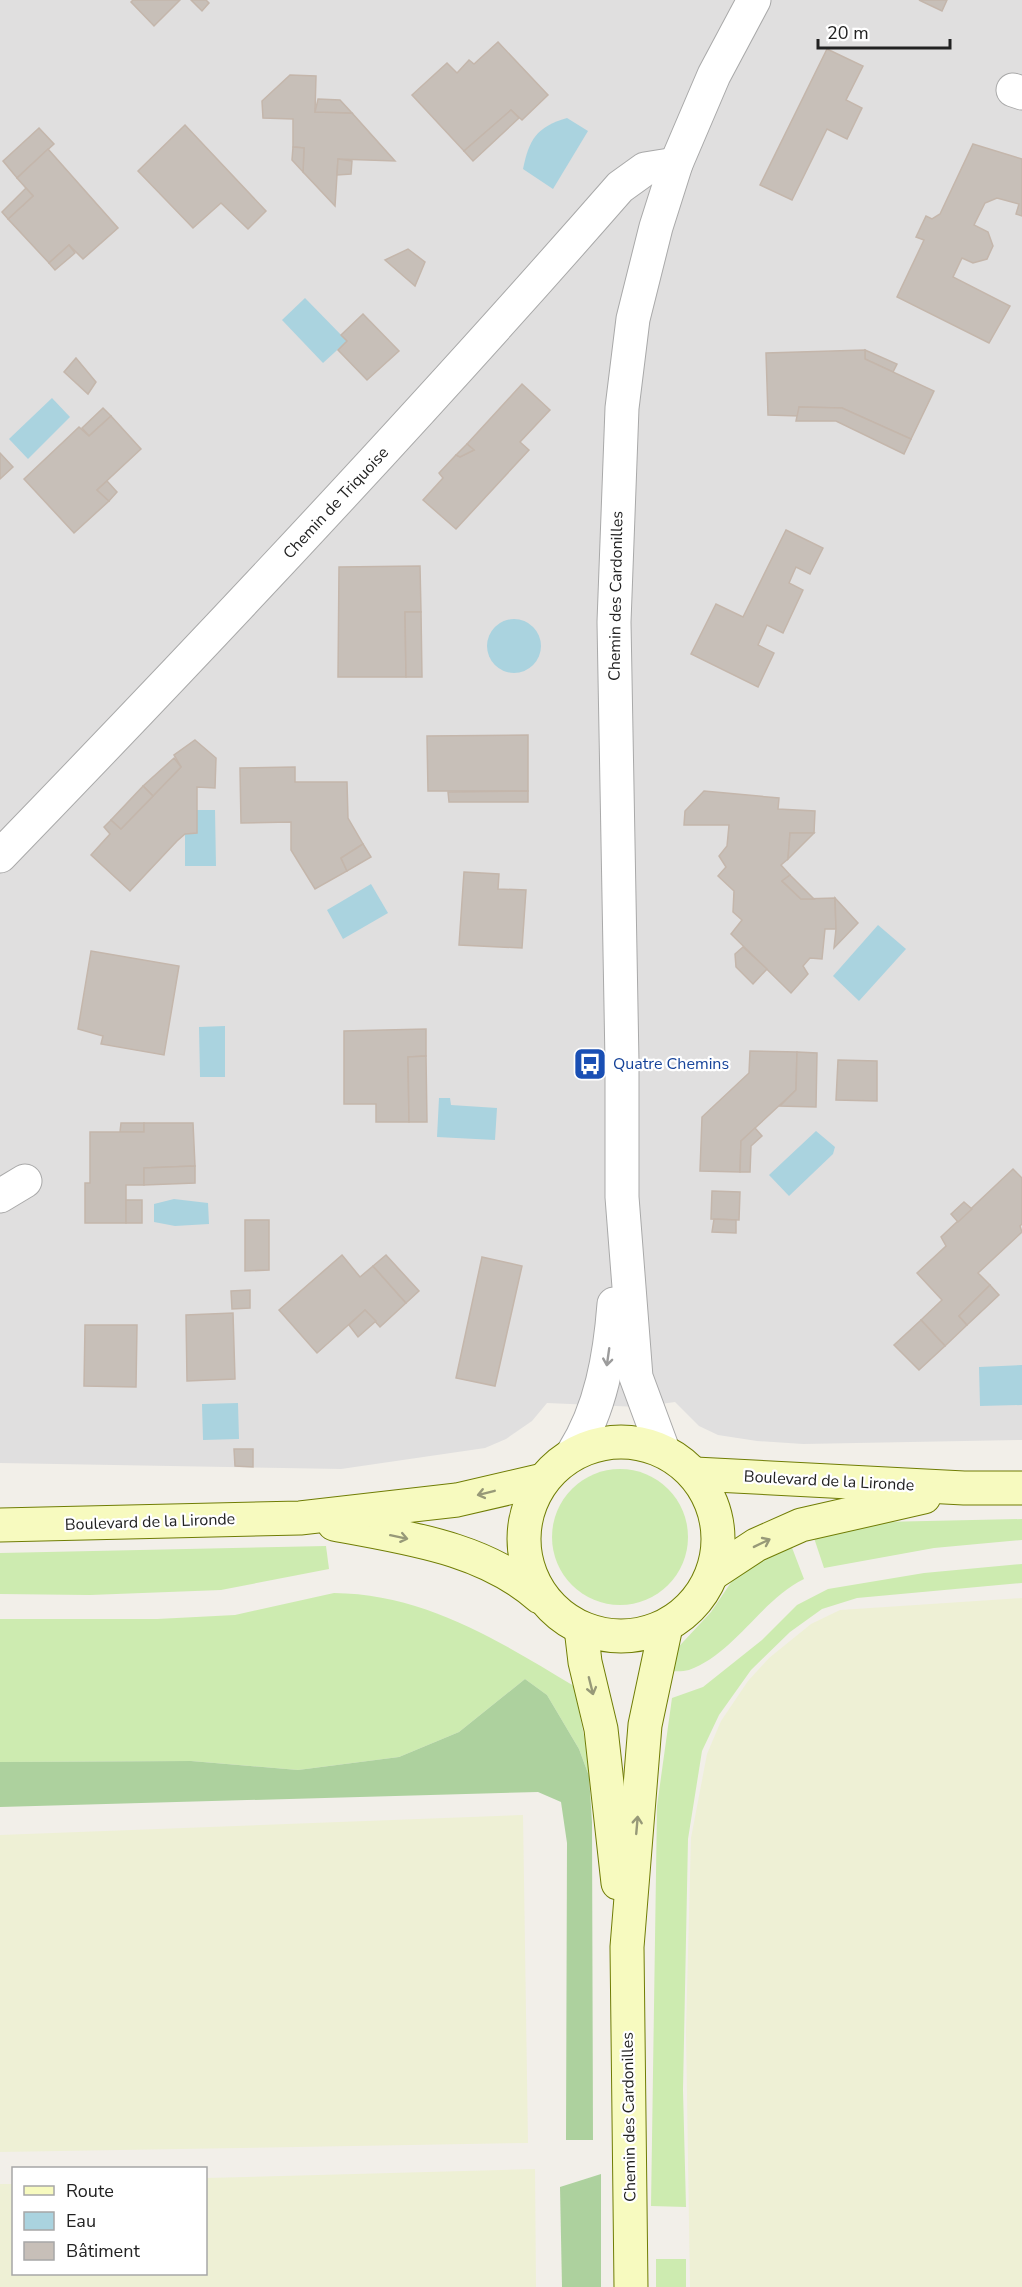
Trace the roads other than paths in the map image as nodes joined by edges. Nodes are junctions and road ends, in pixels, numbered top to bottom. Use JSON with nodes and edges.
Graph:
{"nodes":[{"id":1,"x":754,"y":0,"type":"edge"},
{"id":2,"x":676,"y":164,"type":"junction"},
{"id":3,"x":0,"y":856,"type":"edge"},
{"id":4,"x":624,"y":1216,"type":"junction"},
{"id":5,"x":663,"y":1450,"type":"junction"},
{"id":6,"x":573,"y":1454,"type":"junction"},
{"id":7,"x":695,"y":1474,"type":"junction"},
{"id":8,"x":543,"y":1480,"type":"junction"},
{"id":9,"x":964,"y":1488,"type":"junction"},
{"id":10,"x":1022,"y":1488,"type":"edge"},
{"id":11,"x":300,"y":1518,"type":"junction"},
{"id":12,"x":0,"y":1525,"type":"edge"},
{"id":13,"x":712,"y":1574,"type":"junction"},
{"id":14,"x":545,"y":1601,"type":"junction"},
{"id":15,"x":666,"y":1626,"type":"junction"},
{"id":16,"x":581,"y":1628,"type":"junction"},
{"id":17,"x":627,"y":1947,"type":"junction"},
{"id":18,"x":631,"y":2287,"type":"edge"}],
"edges":[{"from":1,"to":2,"type":"street","name":"Chemin des Cardonilles"},
{"from":2,"to":3,"type":"street","name":"Chemin de Triquoise"},
{"from":2,"to":4,"type":"street","name":"Chemin des Cardonilles"},
{"from":4,"to":5,"type":"street","name":"Chemin des Cardonilles"},
{"from":4,"to":6,"type":"street","name":"Chemin des Cardonilles","one_way":true},
{"from":5,"to":6,"type":"street"},
{"from":5,"to":7,"type":"street"},
{"from":6,"to":8,"type":"street"},
{"from":7,"to":9,"type":"street","name":"Boulevard de la Lironde"},
{"from":7,"to":13,"type":"street"},
{"from":8,"to":11,"type":"street","name":"Boulevard de la Lironde","one_way":true},
{"from":8,"to":14,"type":"street"},
{"from":9,"to":10,"type":"street","name":"Boulevard de la Lironde"},
{"from":13,"to":9,"type":"street","name":"Boulevard de la Lironde","one_way":true},
{"from":11,"to":12,"type":"street","name":"Boulevard de la Lironde"},
{"from":11,"to":14,"type":"street","name":"Boulevard de la Lironde","one_way":true},
{"from":13,"to":15,"type":"street"},
{"from":14,"to":16,"type":"street"},
{"from":15,"to":16,"type":"street"},
{"from":17,"to":15,"type":"street","name":"Chemin des Cardonilles","one_way":true},
{"from":16,"to":17,"type":"street","name":"Chemin des Cardonilles","one_way":true},
{"from":17,"to":18,"type":"street","name":"Chemin des Cardonilles"}]}
